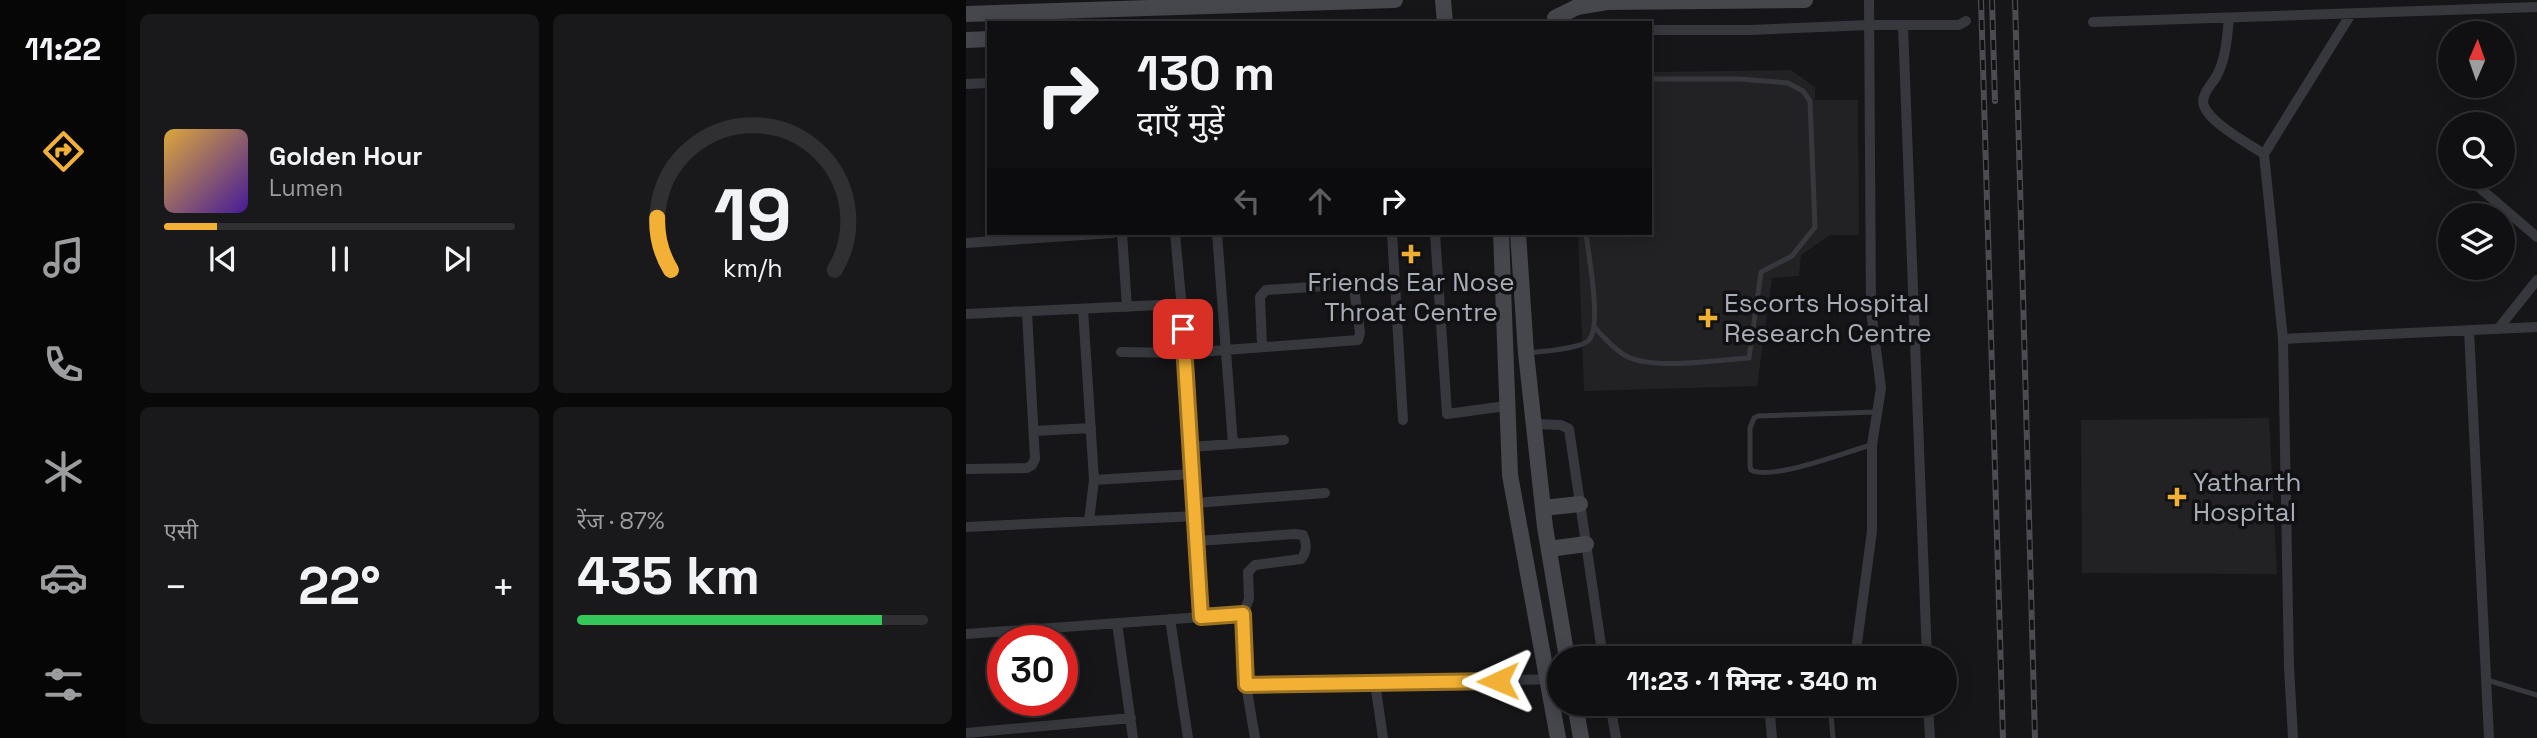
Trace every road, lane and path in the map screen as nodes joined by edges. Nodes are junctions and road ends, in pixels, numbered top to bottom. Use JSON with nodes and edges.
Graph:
{"nodes":[{"id":1,"x":1395,"y":0,"type":"edge"},
{"id":2,"x":1443,"y":0,"type":"edge"},
{"id":3,"x":1555,"y":0,"type":"edge"},
{"id":4,"x":1805,"y":0,"type":"edge"},
{"id":5,"x":1869,"y":0,"type":"edge"},
{"id":6,"x":1333,"y":1,"type":"edge"},
{"id":7,"x":1121,"y":5,"type":"edge"},
{"id":8,"x":2537,"y":7,"type":"edge"},
{"id":9,"x":966,"y":14,"type":"edge"},
{"id":10,"x":2351,"y":14,"type":"junction"},
{"id":11,"x":1004,"y":18,"type":"edge"},
{"id":12,"x":2229,"y":18,"type":"junction"},
{"id":13,"x":1445,"y":21,"type":"edge"},
{"id":14,"x":1554,"y":21,"type":"edge"},
{"id":15,"x":1966,"y":22,"type":"dead end"},
{"id":16,"x":2093,"y":22,"type":"dead end"},
{"id":17,"x":1869,"y":24,"type":"junction"},
{"id":18,"x":1903,"y":26,"type":"junction"},
{"id":19,"x":1652,"y":30,"type":"edge"},
{"id":20,"x":987,"y":39,"type":"edge"},
{"id":21,"x":966,"y":40,"type":"edge"},
{"id":22,"x":1652,"y":79,"type":"edge"},
{"id":23,"x":966,"y":83,"type":"edge"},
{"id":24,"x":987,"y":83,"type":"edge"},
{"id":25,"x":2264,"y":155,"type":"junction"},
{"id":26,"x":2481,"y":189,"type":"edge"},
{"id":27,"x":1083,"y":235,"type":"edge"},
{"id":28,"x":1122,"y":235,"type":"edge"},
{"id":29,"x":1175,"y":235,"type":"edge"},
{"id":30,"x":1217,"y":235,"type":"edge"},
{"id":31,"x":1392,"y":235,"type":"edge"},
{"id":32,"x":1435,"y":235,"type":"edge"},
{"id":33,"x":1501,"y":235,"type":"edge"},
{"id":34,"x":1518,"y":235,"type":"edge"},
{"id":35,"x":1587,"y":235,"type":"edge"},
{"id":36,"x":2537,"y":237,"type":"edge"},
{"id":37,"x":966,"y":243,"type":"edge"},
{"id":38,"x":2537,"y":280,"type":"edge"},
{"id":39,"x":1181,"y":304,"type":"junction"},
{"id":40,"x":1127,"y":307,"type":"junction"},
{"id":41,"x":1083,"y":309,"type":"junction"},
{"id":42,"x":1027,"y":313,"type":"junction"},
{"id":43,"x":966,"y":314,"type":"edge"},
{"id":44,"x":2537,"y":327,"type":"edge"},
{"id":45,"x":1595,"y":328,"type":"junction"},
{"id":46,"x":2498,"y":329,"type":"junction"},
{"id":47,"x":2469,"y":330,"type":"junction"},
{"id":48,"x":2283,"y":339,"type":"junction"},
{"id":49,"x":1262,"y":346,"type":"junction"},
{"id":50,"x":1226,"y":349,"type":"junction"},
{"id":51,"x":1121,"y":352,"type":"dead end"},
{"id":52,"x":1186,"y":353,"type":"junction"},
{"id":53,"x":1526,"y":353,"type":"junction"},
{"id":54,"x":1506,"y":406,"type":"junction"},
{"id":55,"x":1877,"y":412,"type":"junction"},
{"id":56,"x":1403,"y":420,"type":"dead end"},
{"id":57,"x":1091,"y":428,"type":"junction"},
{"id":58,"x":1034,"y":431,"type":"junction"},
{"id":59,"x":1534,"y":431,"type":"junction"},
{"id":60,"x":1284,"y":440,"type":"dead end"},
{"id":61,"x":1508,"y":441,"type":"junction"},
{"id":62,"x":1233,"y":444,"type":"junction"},
{"id":63,"x":1871,"y":445,"type":"junction"},
{"id":64,"x":1191,"y":447,"type":"junction"},
{"id":65,"x":966,"y":469,"type":"edge"},
{"id":66,"x":1193,"y":474,"type":"junction"},
{"id":67,"x":1094,"y":480,"type":"junction"},
{"id":68,"x":1325,"y":493,"type":"dead end"},
{"id":69,"x":1195,"y":503,"type":"junction"},
{"id":70,"x":1580,"y":504,"type":"junction"},
{"id":71,"x":1543,"y":508,"type":"junction"},
{"id":72,"x":1196,"y":516,"type":"junction"},
{"id":73,"x":1089,"y":521,"type":"junction"},
{"id":74,"x":966,"y":527,"type":"edge"},
{"id":75,"x":1198,"y":541,"type":"junction"},
{"id":76,"x":1586,"y":544,"type":"junction"},
{"id":77,"x":1549,"y":549,"type":"junction"},
{"id":78,"x":1243,"y":614,"type":"junction"},
{"id":79,"x":1201,"y":617,"type":"junction"},
{"id":80,"x":1170,"y":619,"type":"junction"},
{"id":81,"x":1118,"y":623,"type":"junction"},
{"id":82,"x":966,"y":634,"type":"edge"},
{"id":83,"x":1565,"y":646,"type":"edge"},
{"id":84,"x":1601,"y":646,"type":"edge"},
{"id":85,"x":1857,"y":646,"type":"edge"},
{"id":86,"x":1927,"y":646,"type":"edge"},
{"id":87,"x":1547,"y":651,"type":"edge"},
{"id":88,"x":1547,"y":680,"type":"edge"},
{"id":89,"x":2487,"y":680,"type":"junction"},
{"id":90,"x":1375,"y":683,"type":"junction"},
{"id":91,"x":1246,"y":685,"type":"junction"},
{"id":92,"x":2537,"y":695,"type":"edge"},
{"id":93,"x":1556,"y":716,"type":"edge"},
{"id":94,"x":1577,"y":716,"type":"edge"},
{"id":95,"x":1612,"y":716,"type":"edge"},
{"id":96,"x":1770,"y":716,"type":"edge"},
{"id":97,"x":1831,"y":716,"type":"edge"},
{"id":98,"x":1929,"y":716,"type":"edge"},
{"id":99,"x":1131,"y":718,"type":"junction"},
{"id":100,"x":966,"y":733,"type":"edge"},
{"id":101,"x":1133,"y":738,"type":"edge"},
{"id":102,"x":1188,"y":738,"type":"edge"},
{"id":103,"x":1255,"y":738,"type":"edge"},
{"id":104,"x":1383,"y":738,"type":"edge"},
{"id":105,"x":1558,"y":738,"type":"edge"},
{"id":106,"x":1581,"y":738,"type":"edge"},
{"id":107,"x":1616,"y":738,"type":"edge"},
{"id":108,"x":1772,"y":738,"type":"edge"},
{"id":109,"x":1833,"y":738,"type":"edge"},
{"id":110,"x":1930,"y":738,"type":"edge"},
{"id":111,"x":2293,"y":738,"type":"edge"},
{"id":112,"x":2489,"y":738,"type":"edge"}],
"edges":[{"from":1,"to":6,"type":"street"},
{"from":2,"to":13,"type":"street"},
{"from":3,"to":14,"type":"street"},
{"from":4,"to":14,"type":"street"},
{"from":5,"to":17,"type":"street"},
{"from":6,"to":7,"type":"street"},
{"from":7,"to":11,"type":"street"},
{"from":8,"to":10,"type":"street"},
{"from":9,"to":11,"type":"street"},
{"from":10,"to":12,"type":"street"},
{"from":10,"to":25,"type":"street"},
{"from":12,"to":16,"type":"street"},
{"from":12,"to":25,"type":"street"},
{"from":15,"to":18,"type":"street"},
{"from":17,"to":18,"type":"street"},
{"from":17,"to":19,"type":"street"},
{"from":17,"to":55,"type":"street"},
{"from":18,"to":86,"type":"street"},
{"from":20,"to":21,"type":"street"},
{"from":22,"to":45,"type":"lane"},
{"from":23,"to":24,"type":"street"},
{"from":25,"to":48,"type":"street"},
{"from":26,"to":36,"type":"street"},
{"from":27,"to":37,"type":"street"},
{"from":28,"to":40,"type":"street"},
{"from":29,"to":39,"type":"street"},
{"from":30,"to":50,"type":"street"},
{"from":31,"to":56,"type":"street"},
{"from":32,"to":54,"type":"street"},
{"from":33,"to":54,"type":"street"},
{"from":34,"to":53,"type":"street"},
{"from":35,"to":45,"type":"lane"},
{"from":38,"to":46,"type":"street"},
{"from":39,"to":40,"type":"street"},
{"from":39,"to":52,"type":"street"},
{"from":40,"to":41,"type":"street"},
{"from":41,"to":42,"type":"street"},
{"from":41,"to":57,"type":"street"},
{"from":42,"to":43,"type":"street"},
{"from":42,"to":58,"type":"street"},
{"from":44,"to":46,"type":"street"},
{"from":45,"to":53,"type":"lane"},
{"from":46,"to":47,"type":"street"},
{"from":47,"to":48,"type":"street"},
{"from":47,"to":89,"type":"street"},
{"from":48,"to":111,"type":"street"},
{"from":49,"to":49,"type":"street"},
{"from":49,"to":50,"type":"street"},
{"from":50,"to":52,"type":"street"},
{"from":50,"to":62,"type":"street"},
{"from":51,"to":52,"type":"street"},
{"from":52,"to":64,"type":"street"},
{"from":53,"to":59,"type":"street"},
{"from":54,"to":61,"type":"street"},
{"from":55,"to":63,"type":"street"},
{"from":55,"to":63,"type":"lane"},
{"from":57,"to":58,"type":"street"},
{"from":57,"to":67,"type":"street"},
{"from":58,"to":65,"type":"street"},
{"from":59,"to":61,"type":"street"},
{"from":59,"to":70,"type":"street"},
{"from":59,"to":71,"type":"street"},
{"from":60,"to":62,"type":"street"},
{"from":61,"to":87,"type":"street"},
{"from":62,"to":64,"type":"street"},
{"from":63,"to":85,"type":"street"},
{"from":64,"to":66,"type":"street"},
{"from":66,"to":67,"type":"street"},
{"from":66,"to":69,"type":"street"},
{"from":67,"to":73,"type":"street"},
{"from":68,"to":69,"type":"street"},
{"from":69,"to":72,"type":"street"},
{"from":70,"to":71,"type":"street"},
{"from":70,"to":76,"type":"street"},
{"from":71,"to":77,"type":"street"},
{"from":72,"to":73,"type":"street"},
{"from":72,"to":75,"type":"street"},
{"from":73,"to":74,"type":"street"},
{"from":75,"to":78,"type":"street"},
{"from":75,"to":79,"type":"street"},
{"from":76,"to":77,"type":"street"},
{"from":76,"to":84,"type":"street"},
{"from":77,"to":83,"type":"street"},
{"from":78,"to":79,"type":"street"},
{"from":78,"to":91,"type":"street"},
{"from":79,"to":80,"type":"street"},
{"from":80,"to":81,"type":"street"},
{"from":80,"to":102,"type":"street"},
{"from":81,"to":82,"type":"street"},
{"from":81,"to":99,"type":"street"},
{"from":88,"to":90,"type":"street"},
{"from":89,"to":92,"type":"lane"},
{"from":89,"to":112,"type":"street"},
{"from":90,"to":91,"type":"street"},
{"from":90,"to":104,"type":"street"},
{"from":91,"to":103,"type":"street"},
{"from":93,"to":105,"type":"street"},
{"from":94,"to":106,"type":"street"},
{"from":95,"to":107,"type":"street"},
{"from":96,"to":108,"type":"street"},
{"from":97,"to":109,"type":"lane"},
{"from":98,"to":110,"type":"street"},
{"from":99,"to":100,"type":"street"},
{"from":99,"to":101,"type":"street"}]}
